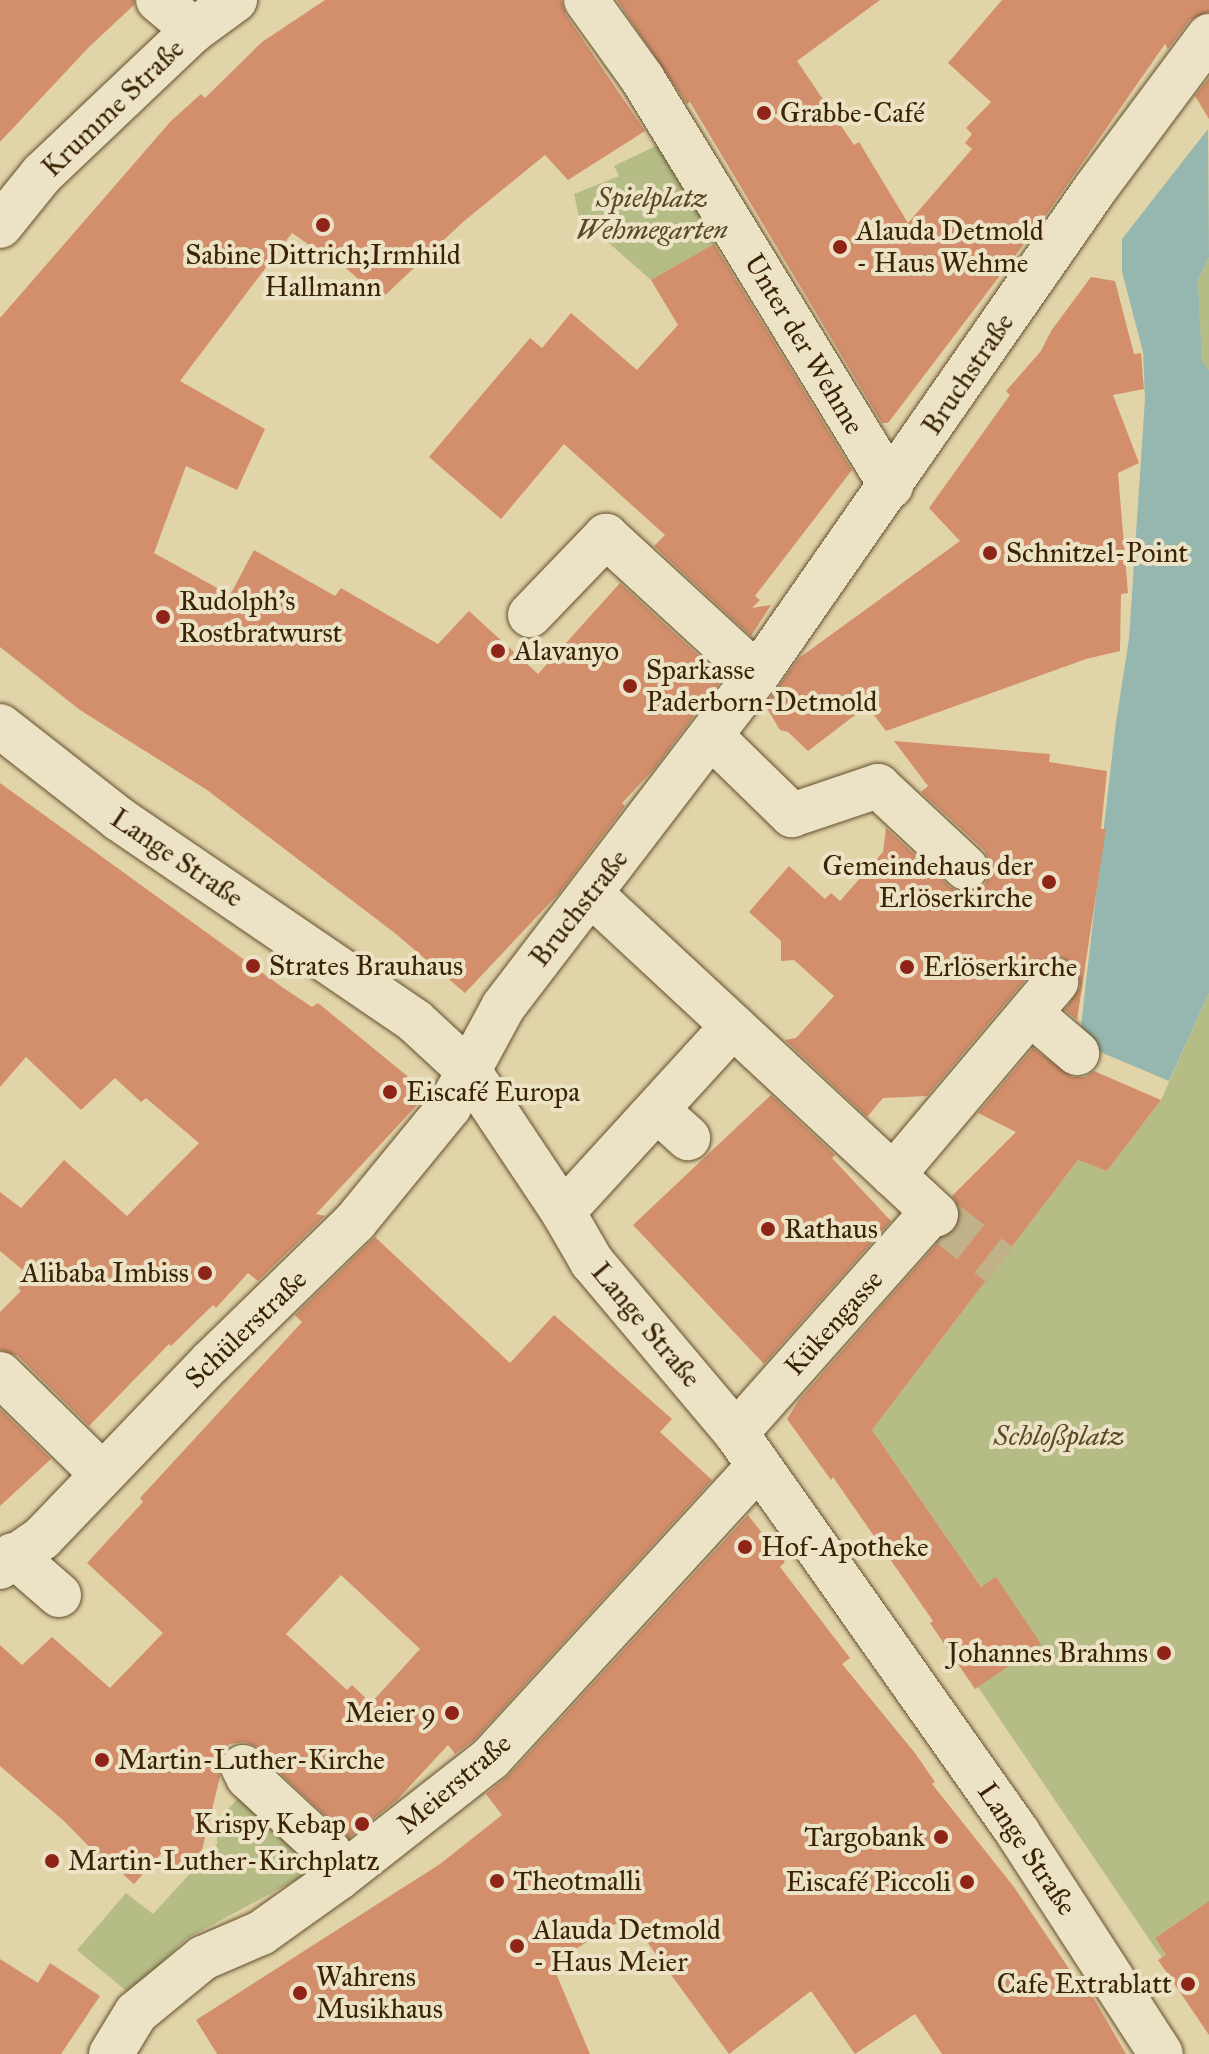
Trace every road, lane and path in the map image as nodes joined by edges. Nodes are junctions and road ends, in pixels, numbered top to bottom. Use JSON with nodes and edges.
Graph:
{"nodes":[{"id":1,"x":158,"y":0,"type":"edge"},
{"id":2,"x":235,"y":0,"type":"edge"},
{"id":3,"x":586,"y":0,"type":"edge"},
{"id":4,"x":194,"y":30,"type":"junction"},
{"id":5,"x":1209,"y":36,"type":"edge"},
{"id":6,"x":0,"y":226,"type":"edge"},
{"id":7,"x":891,"y":486,"type":"junction"},
{"id":8,"x":530,"y":615,"type":"dead end"},
{"id":9,"x":757,"y":675,"type":"junction"},
{"id":10,"x":0,"y":726,"type":"edge"},
{"id":11,"x":712,"y":737,"type":"junction"},
{"id":12,"x":966,"y":868,"type":"dead end"},
{"id":13,"x":591,"y":894,"type":"junction"},
{"id":14,"x":733,"y":1026,"type":"junction"},
{"id":15,"x":1077,"y":1053,"type":"dead end"},
{"id":16,"x":469,"y":1071,"type":"junction"},
{"id":17,"x":893,"y":1175,"type":"junction"},
{"id":18,"x":563,"y":1212,"type":"junction"},
{"id":19,"x":0,"y":1374,"type":"edge"},
{"id":20,"x":747,"y":1450,"type":"junction"},
{"id":21,"x":102,"y":1474,"type":"junction"},
{"id":22,"x":18,"y":1553,"type":"edge"},
{"id":23,"x":59,"y":1595,"type":"dead end"},
{"id":24,"x":243,"y":1767,"type":"dead end"},
{"id":25,"x":338,"y":1878,"type":"junction"},
{"id":26,"x":111,"y":2054,"type":"edge"},
{"id":27,"x":1161,"y":2054,"type":"edge"}],
"edges":[{"from":1,"to":4,"type":"street"},
{"from":2,"to":4,"type":"street","name":"Krumme Straße"},
{"from":3,"to":7,"type":"street","name":"Unter der Wehme"},
{"from":4,"to":6,"type":"street","name":"Krumme Straße"},
{"from":5,"to":7,"type":"street","name":"Bruchstraße"},
{"from":7,"to":9,"type":"street","name":"Bruchstraße"},
{"from":8,"to":9,"type":"street"},
{"from":9,"to":11,"type":"street","name":"Bruchstraße"},
{"from":10,"to":16,"type":"street","name":"Lange Straße"},
{"from":11,"to":12,"type":"street"},
{"from":11,"to":13,"type":"street","name":"Bruchstraße"},
{"from":13,"to":14,"type":"street"},
{"from":13,"to":16,"type":"street","name":"Bruchstraße"},
{"from":14,"to":17,"type":"street"},
{"from":14,"to":18,"type":"street"},
{"from":15,"to":17,"type":"street"},
{"from":16,"to":18,"type":"street","name":"Lange Straße"},
{"from":16,"to":21,"type":"street","name":"Schülerstraße"},
{"from":17,"to":20,"type":"street","name":"Kükengasse"},
{"from":18,"to":20,"type":"street","name":"Lange Straße"},
{"from":19,"to":21,"type":"street"},
{"from":20,"to":25,"type":"street","name":"Meierstraße"},
{"from":20,"to":27,"type":"street","name":"Lange Straße"},
{"from":21,"to":22,"type":"street","name":"Schülerstraße"},
{"from":22,"to":23,"type":"street"},
{"from":24,"to":25,"type":"street"},
{"from":25,"to":26,"type":"street","name":"Meierstraße"}]}
